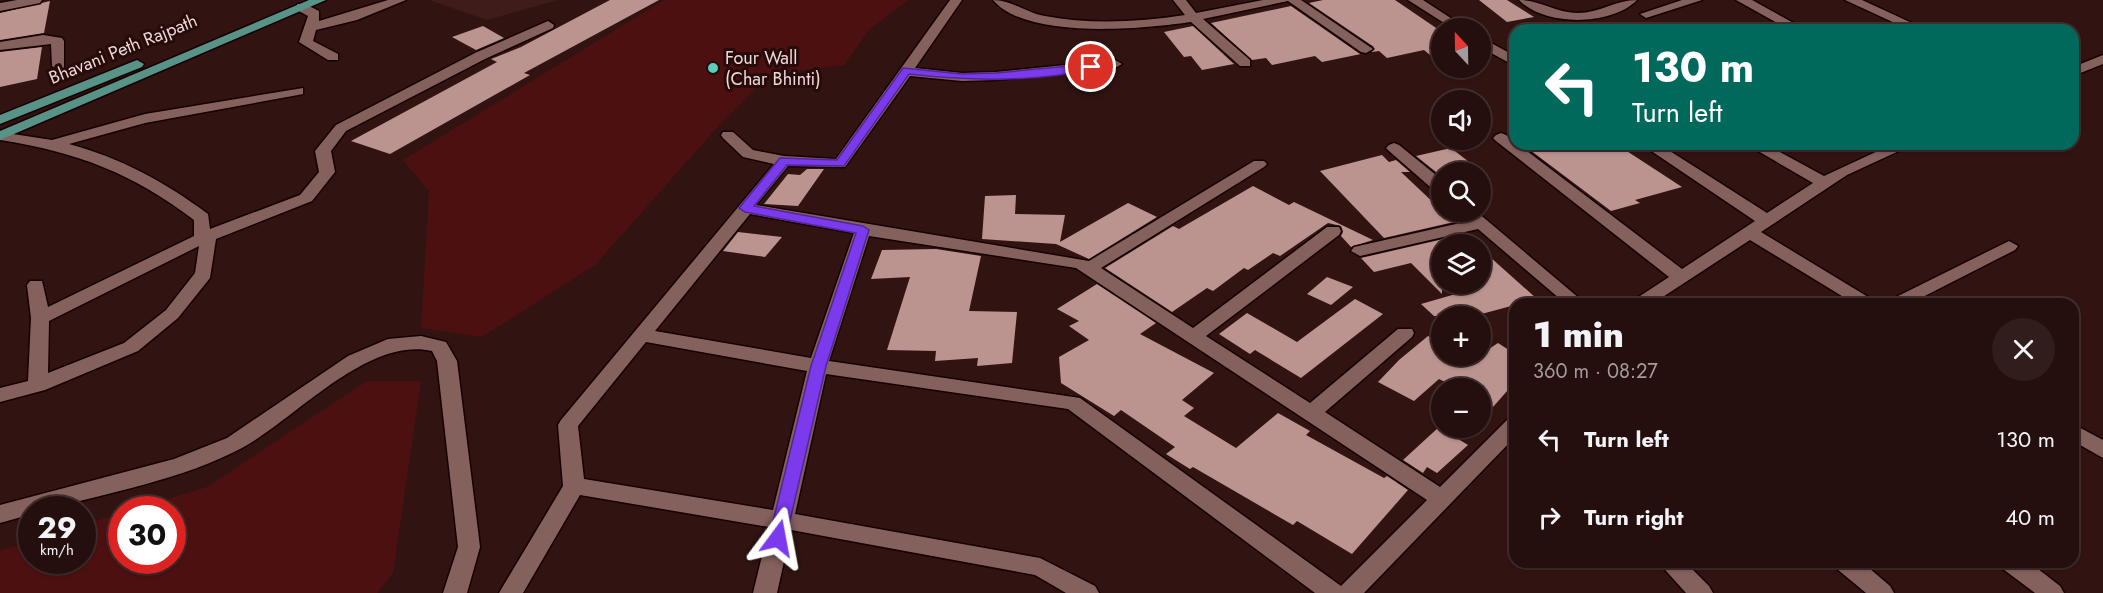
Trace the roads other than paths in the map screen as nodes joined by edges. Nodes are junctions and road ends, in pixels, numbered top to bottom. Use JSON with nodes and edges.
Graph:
{"nodes":[{"id":1,"x":36,"y":0,"type":"edge"},
{"id":2,"x":320,"y":0,"type":"edge"},
{"id":3,"x":400,"y":0,"type":"edge"},
{"id":4,"x":956,"y":0,"type":"edge"},
{"id":5,"x":999,"y":0,"type":"edge"},
{"id":6,"x":1179,"y":0,"type":"edge"},
{"id":7,"x":1282,"y":0,"type":"edge"},
{"id":8,"x":1293,"y":0,"type":"edge"},
{"id":9,"x":1414,"y":0,"type":"edge"},
{"id":10,"x":1525,"y":0,"type":"edge"},
{"id":11,"x":1630,"y":0,"type":"edge"},
{"id":12,"x":1696,"y":0,"type":"edge"},
{"id":13,"x":1742,"y":0,"type":"edge"},
{"id":14,"x":1851,"y":0,"type":"edge"},
{"id":15,"x":297,"y":4,"type":"edge"},
{"id":16,"x":0,"y":7,"type":"edge"},
{"id":17,"x":1646,"y":14,"type":"dead end"},
{"id":18,"x":1193,"y":17,"type":"junction"},
{"id":19,"x":1444,"y":18,"type":"edge"},
{"id":20,"x":1788,"y":24,"type":"edge"},
{"id":21,"x":1907,"y":24,"type":"edge"},
{"id":22,"x":548,"y":25,"type":"dead end"},
{"id":23,"x":311,"y":27,"type":"junction"},
{"id":24,"x":0,"y":46,"type":"edge"},
{"id":25,"x":1491,"y":48,"type":"edge"},
{"id":26,"x":1366,"y":49,"type":"dead end"},
{"id":27,"x":333,"y":57,"type":"dead end"},
{"id":28,"x":1509,"y":58,"type":"edge"},
{"id":29,"x":2103,"y":59,"type":"edge"},
{"id":30,"x":1245,"y":63,"type":"dead end"},
{"id":31,"x":1115,"y":64,"type":"dead end"},
{"id":32,"x":59,"y":66,"type":"dead end"},
{"id":33,"x":2079,"y":69,"type":"edge"},
{"id":34,"x":906,"y":71,"type":"junction"},
{"id":35,"x":298,"y":91,"type":"dead end"},
{"id":36,"x":0,"y":120,"type":"edge"},
{"id":37,"x":728,"y":135,"type":"dead end"},
{"id":38,"x":0,"y":136,"type":"edge"},
{"id":39,"x":1501,"y":138,"type":"dead end"},
{"id":40,"x":55,"y":144,"type":"junction"},
{"id":41,"x":1509,"y":144,"type":"edge"},
{"id":42,"x":1394,"y":148,"type":"dead end"},
{"id":43,"x":1517,"y":150,"type":"edge"},
{"id":44,"x":1658,"y":150,"type":"edge"},
{"id":45,"x":1765,"y":150,"type":"edge"},
{"id":46,"x":1892,"y":150,"type":"edge"},
{"id":47,"x":784,"y":161,"type":"junction"},
{"id":48,"x":1259,"y":164,"type":"dead end"},
{"id":49,"x":1431,"y":180,"type":"edge"},
{"id":50,"x":1824,"y":183,"type":"junction"},
{"id":51,"x":745,"y":208,"type":"junction"},
{"id":52,"x":1767,"y":221,"type":"junction"},
{"id":53,"x":1458,"y":222,"type":"edge"},
{"id":54,"x":1481,"y":222,"type":"edge"},
{"id":55,"x":863,"y":230,"type":"junction"},
{"id":56,"x":1333,"y":231,"type":"dead end"},
{"id":57,"x":1749,"y":232,"type":"junction"},
{"id":58,"x":202,"y":238,"type":"junction"},
{"id":59,"x":2009,"y":246,"type":"dead end"},
{"id":60,"x":1360,"y":251,"type":"dead end"},
{"id":61,"x":1090,"y":268,"type":"junction"},
{"id":62,"x":1681,"y":277,"type":"junction"},
{"id":63,"x":36,"y":285,"type":"dead end"},
{"id":64,"x":1570,"y":298,"type":"edge"},
{"id":65,"x":1649,"y":298,"type":"edge"},
{"id":66,"x":1857,"y":298,"type":"edge"},
{"id":67,"x":1908,"y":298,"type":"edge"},
{"id":68,"x":40,"y":318,"type":"junction"},
{"id":69,"x":1405,"y":333,"type":"dead end"},
{"id":70,"x":642,"y":335,"type":"junction"},
{"id":71,"x":1194,"y":336,"type":"junction"},
{"id":72,"x":818,"y":366,"type":"junction"},
{"id":73,"x":38,"y":385,"type":"junction"},
{"id":74,"x":0,"y":395,"type":"edge"},
{"id":75,"x":1311,"y":413,"type":"junction"},
{"id":76,"x":1509,"y":430,"type":"edge"},
{"id":77,"x":2079,"y":436,"type":"edge"},
{"id":78,"x":2103,"y":450,"type":"edge"},
{"id":79,"x":574,"y":486,"type":"junction"},
{"id":80,"x":1442,"y":499,"type":"junction"},
{"id":81,"x":0,"y":514,"type":"edge"},
{"id":82,"x":782,"y":520,"type":"junction"},
{"id":83,"x":1675,"y":568,"type":"edge"},
{"id":84,"x":1852,"y":568,"type":"edge"},
{"id":85,"x":2019,"y":568,"type":"edge"},
{"id":86,"x":455,"y":593,"type":"edge"},
{"id":87,"x":512,"y":593,"type":"edge"},
{"id":88,"x":765,"y":593,"type":"edge"},
{"id":89,"x":1087,"y":593,"type":"edge"},
{"id":90,"x":1333,"y":593,"type":"edge"},
{"id":91,"x":1349,"y":593,"type":"edge"},
{"id":92,"x":1701,"y":593,"type":"edge"},
{"id":93,"x":1882,"y":593,"type":"edge"},
{"id":94,"x":2052,"y":593,"type":"edge"}],
"edges":[{"from":1,"to":16,"type":"street"},
{"from":2,"to":15,"type":"main road"},
{"from":3,"to":23,"type":"street"},
{"from":4,"to":34,"type":"street"},
{"from":5,"to":18,"type":"street"},
{"from":6,"to":18,"type":"street"},
{"from":7,"to":18,"type":"street"},
{"from":8,"to":26,"type":"street"},
{"from":9,"to":19,"type":"street"},
{"from":10,"to":11,"type":"street"},
{"from":12,"to":17,"type":"street"},
{"from":13,"to":20,"type":"street"},
{"from":14,"to":21,"type":"street"},
{"from":15,"to":23,"type":"street"},
{"from":15,"to":36,"type":"main road","name":"Bhavani Peth Rajpath"},
{"from":15,"to":38,"type":"main road"},
{"from":18,"to":30,"type":"street"},
{"from":22,"to":58,"type":"street"},
{"from":23,"to":27,"type":"street"},
{"from":24,"to":32,"type":"street"},
{"from":25,"to":28,"type":"street"},
{"from":29,"to":33,"type":"street"},
{"from":31,"to":34,"type":"street"},
{"from":34,"to":47,"type":"street"},
{"from":35,"to":40,"type":"street"},
{"from":37,"to":47,"type":"street"},
{"from":38,"to":40,"type":"street"},
{"from":39,"to":41,"type":"street"},
{"from":40,"to":58,"type":"street"},
{"from":42,"to":49,"type":"street"},
{"from":43,"to":62,"type":"street"},
{"from":44,"to":52,"type":"street"},
{"from":45,"to":50,"type":"street"},
{"from":46,"to":50,"type":"street"},
{"from":47,"to":51,"type":"street"},
{"from":48,"to":61,"type":"street"},
{"from":50,"to":52,"type":"street"},
{"from":51,"to":55,"type":"street"},
{"from":51,"to":70,"type":"street"},
{"from":52,"to":57,"type":"street"},
{"from":53,"to":60,"type":"street"},
{"from":54,"to":64,"type":"street"},
{"from":55,"to":61,"type":"street"},
{"from":55,"to":72,"type":"street"},
{"from":56,"to":71,"type":"street"},
{"from":57,"to":62,"type":"street"},
{"from":57,"to":66,"type":"street"},
{"from":58,"to":68,"type":"street"},
{"from":58,"to":73,"type":"street"},
{"from":59,"to":67,"type":"street"},
{"from":61,"to":71,"type":"street"},
{"from":62,"to":65,"type":"street"},
{"from":63,"to":68,"type":"street"},
{"from":68,"to":73,"type":"street"},
{"from":69,"to":75,"type":"street"},
{"from":70,"to":72,"type":"street"},
{"from":70,"to":79,"type":"street"},
{"from":71,"to":75,"type":"street"},
{"from":72,"to":82,"type":"street"},
{"from":72,"to":90,"type":"street"},
{"from":73,"to":74,"type":"street"},
{"from":75,"to":80,"type":"street"},
{"from":76,"to":80,"type":"street"},
{"from":77,"to":78,"type":"street"},
{"from":79,"to":82,"type":"street"},
{"from":79,"to":87,"type":"street"},
{"from":80,"to":91,"type":"street"},
{"from":81,"to":86,"type":"street"},
{"from":82,"to":88,"type":"street"},
{"from":82,"to":89,"type":"street"},
{"from":83,"to":92,"type":"street"},
{"from":84,"to":93,"type":"street"},
{"from":85,"to":94,"type":"street"}]}
